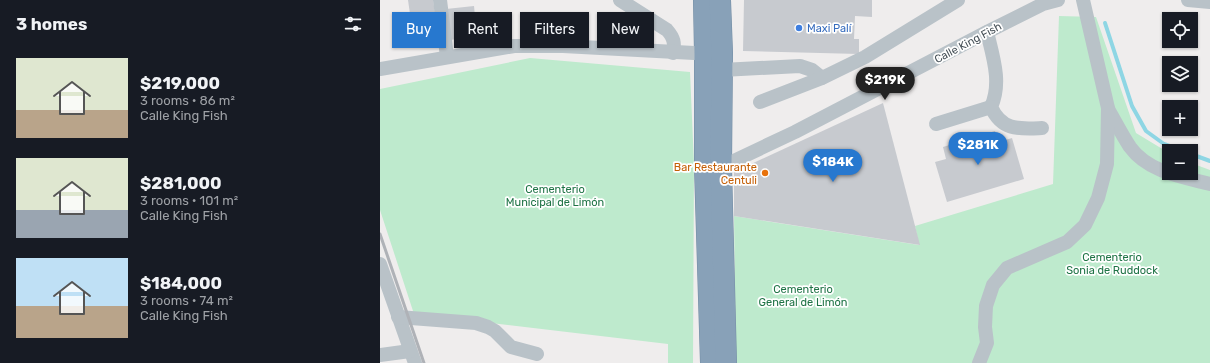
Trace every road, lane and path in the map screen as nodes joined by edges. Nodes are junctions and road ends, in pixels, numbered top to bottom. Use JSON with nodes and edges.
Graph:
{"nodes":[{"id":1,"x":440,"y":0,"type":"edge"},
{"id":2,"x":620,"y":0,"type":"edge"},
{"id":3,"x":704,"y":0,"type":"edge"},
{"id":4,"x":720,"y":0,"type":"edge"},
{"id":5,"x":958,"y":0,"type":"edge"},
{"id":6,"x":1058,"y":0,"type":"edge"},
{"id":7,"x":1083,"y":0,"type":"edge"},
{"id":8,"x":1188,"y":0,"type":"edge"},
{"id":9,"x":1210,"y":2,"type":"edge"},
{"id":10,"x":987,"y":32,"type":"junction"},
{"id":11,"x":673,"y":53,"type":"junction"},
{"id":12,"x":447,"y":56,"type":"junction"},
{"id":13,"x":716,"y":59,"type":"junction"},
{"id":14,"x":380,"y":69,"type":"edge"},
{"id":15,"x":822,"y":78,"type":"junction"},
{"id":16,"x":760,"y":102,"type":"dead end"},
{"id":17,"x":991,"y":108,"type":"junction"},
{"id":18,"x":1108,"y":108,"type":"junction"},
{"id":19,"x":936,"y":124,"type":"dead end"},
{"id":20,"x":1042,"y":128,"type":"dead end"},
{"id":21,"x":713,"y":167,"type":"junction"},
{"id":22,"x":1210,"y":184,"type":"edge"},
{"id":23,"x":380,"y":264,"type":"edge"},
{"id":24,"x":398,"y":318,"type":"junction"},
{"id":25,"x":537,"y":354,"type":"dead end"},
{"id":26,"x":380,"y":355,"type":"edge"},
{"id":27,"x":412,"y":357,"type":"edge"},
{"id":28,"x":711,"y":363,"type":"edge"},
{"id":29,"x":726,"y":363,"type":"edge"},
{"id":30,"x":979,"y":363,"type":"edge"}],
"edges":[{"from":1,"to":12,"type":"street"},
{"from":2,"to":11,"type":"street"},
{"from":3,"to":13,"type":"highway"},
{"from":4,"to":13,"type":"highway"},
{"from":5,"to":15,"type":"street"},
{"from":6,"to":10,"type":"street","name":"Calle King Fish"},
{"from":7,"to":18,"type":"street"},
{"from":8,"to":9,"type":"street"},
{"from":10,"to":17,"type":"street"},
{"from":10,"to":21,"type":"street","name":"Calle King Fish"},
{"from":11,"to":12,"type":"street"},
{"from":11,"to":13,"type":"street"},
{"from":12,"to":14,"type":"street"},
{"from":13,"to":15,"type":"street"},
{"from":13,"to":21,"type":"highway"},
{"from":15,"to":16,"type":"street"},
{"from":17,"to":19,"type":"street"},
{"from":17,"to":20,"type":"street"},
{"from":18,"to":22,"type":"street"},
{"from":18,"to":30,"type":"street"},
{"from":21,"to":28,"type":"highway"},
{"from":21,"to":29,"type":"highway"},
{"from":23,"to":24,"type":"street"},
{"from":24,"to":25,"type":"street"},
{"from":24,"to":27,"type":"street"},
{"from":26,"to":27,"type":"street"}]}
